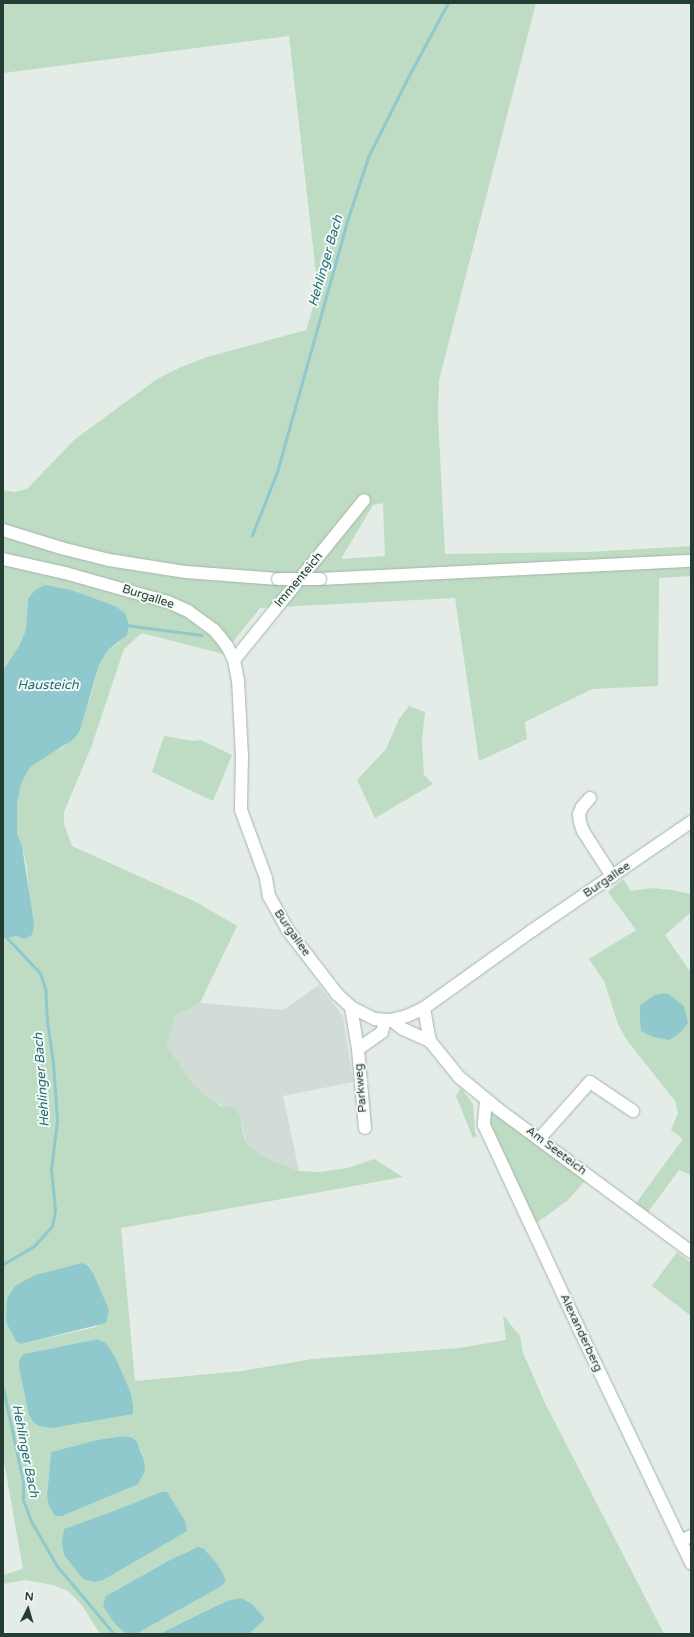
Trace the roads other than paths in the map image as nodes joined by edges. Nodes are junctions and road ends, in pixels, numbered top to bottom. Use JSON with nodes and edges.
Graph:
{"nodes":[{"id":1,"x":364,"y":500,"type":"dead end"},
{"id":2,"x":3,"y":530,"type":"edge"},
{"id":3,"x":3,"y":559,"type":"edge"},
{"id":4,"x":691,"y":561,"type":"edge"},
{"id":5,"x":234,"y":660,"type":"junction"},
{"id":6,"x":590,"y":798,"type":"dead end"},
{"id":7,"x":691,"y":822,"type":"edge"},
{"id":8,"x":612,"y":876,"type":"junction"},
{"id":9,"x":351,"y":1007,"type":"junction"},
{"id":10,"x":424,"y":1008,"type":"junction"},
{"id":11,"x":388,"y":1020,"type":"junction"},
{"id":12,"x":430,"y":1041,"type":"junction"},
{"id":13,"x":358,"y":1049,"type":"junction"},
{"id":14,"x":486,"y":1100,"type":"junction"},
{"id":15,"x":633,"y":1111,"type":"dead end"},
{"id":16,"x":365,"y":1128,"type":"dead end"},
{"id":17,"x":540,"y":1138,"type":"junction"},
{"id":18,"x":691,"y":1252,"type":"edge"},
{"id":19,"x":686,"y":1538,"type":"edge"},
{"id":20,"x":691,"y":1563,"type":"edge"}],
"edges":[{"from":1,"to":5,"type":"street","name":"Immenteich"},
{"from":2,"to":4,"type":"street","bridge":true},
{"from":3,"to":5,"type":"street","name":"Burgallee"},
{"from":5,"to":9,"type":"street","name":"Burgallee"},
{"from":6,"to":8,"type":"street"},
{"from":7,"to":8,"type":"street","name":"Burgallee"},
{"from":8,"to":10,"type":"street","name":"Burgallee"},
{"from":9,"to":11,"type":"street","name":"Burgallee"},
{"from":9,"to":13,"type":"street","name":"Parkweg"},
{"from":10,"to":11,"type":"street","name":"Burgallee"},
{"from":10,"to":12,"type":"street","name":"Am Seeteich"},
{"from":11,"to":12,"type":"street","name":"Am Seeteich"},
{"from":11,"to":13,"type":"street","name":"Parkweg"},
{"from":12,"to":14,"type":"street","name":"Am Seeteich"},
{"from":13,"to":16,"type":"street","name":"Parkweg"},
{"from":14,"to":17,"type":"street","name":"Am Seeteich"},
{"from":14,"to":19,"type":"street","name":"Alexanderberg"},
{"from":15,"to":17,"type":"street"},
{"from":17,"to":18,"type":"street","name":"Am Seeteich"},
{"from":19,"to":20,"type":"street","name":"Alexanderberg"}]}
